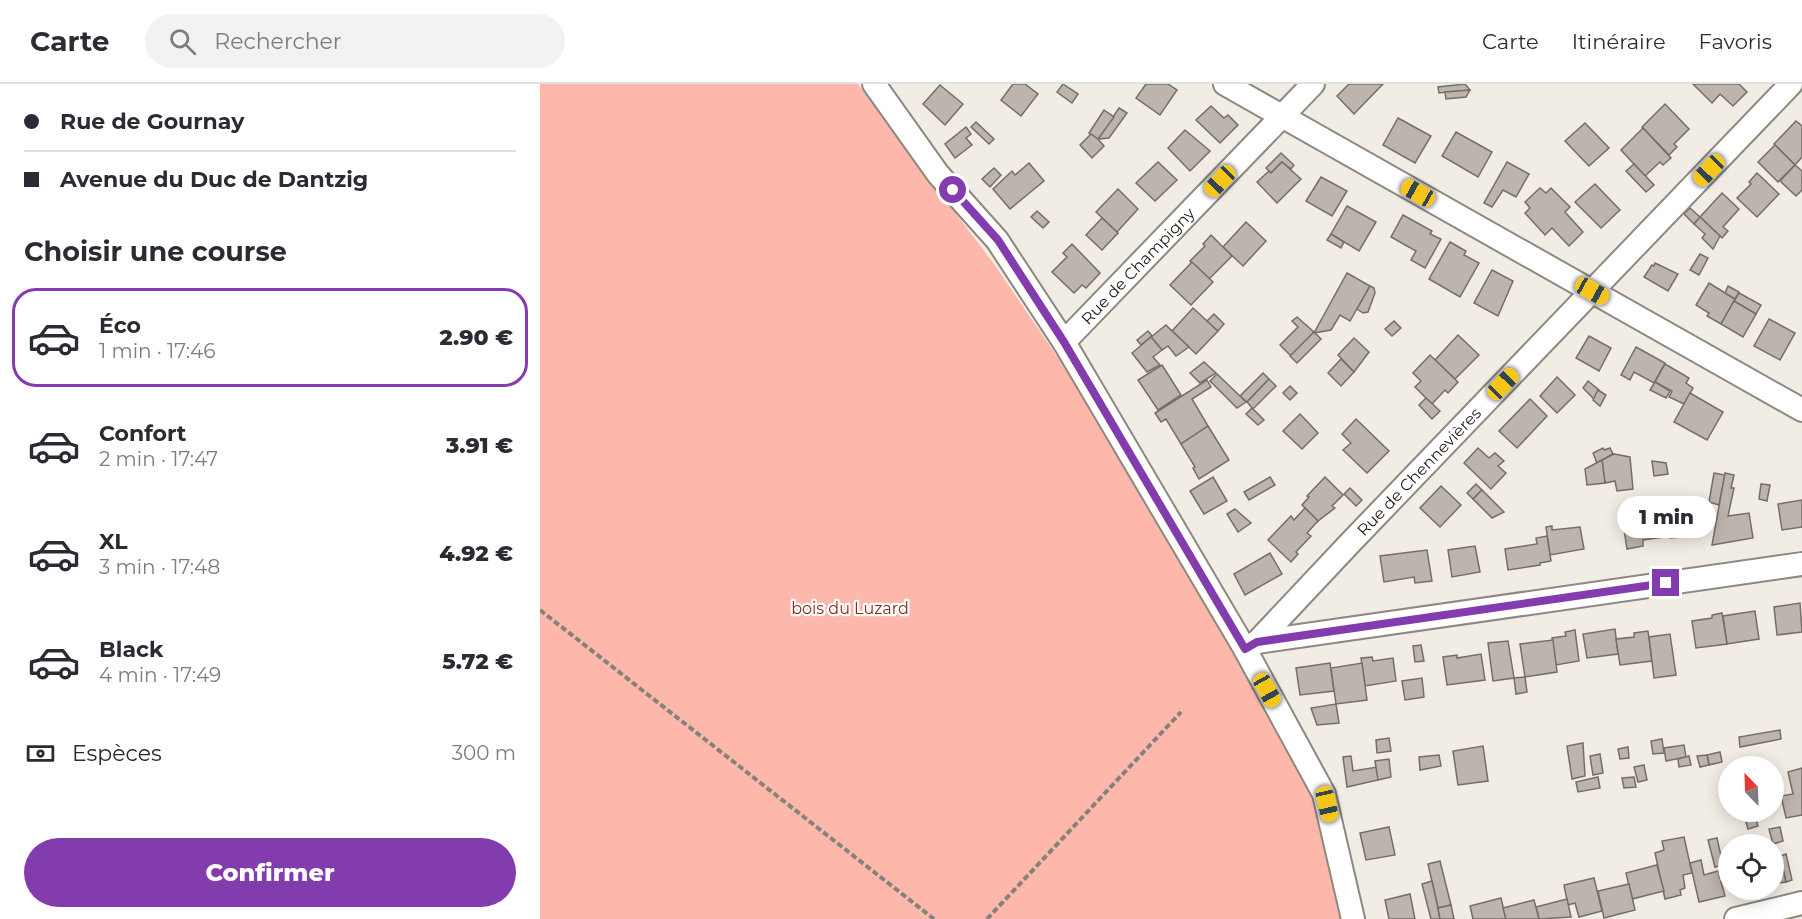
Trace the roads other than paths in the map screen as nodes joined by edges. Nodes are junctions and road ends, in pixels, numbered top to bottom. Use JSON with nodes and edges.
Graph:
{"nodes":[{"id":1,"x":874,"y":84,"type":"edge"},
{"id":2,"x":1225,"y":84,"type":"edge"},
{"id":3,"x":1313,"y":84,"type":"edge"},
{"id":4,"x":1791,"y":84,"type":"edge"},
{"id":5,"x":1282,"y":116,"type":"junction"},
{"id":6,"x":1592,"y":291,"type":"junction"},
{"id":7,"x":1064,"y":342,"type":"junction"},
{"id":8,"x":1802,"y":411,"type":"edge"},
{"id":9,"x":1802,"y":564,"type":"edge"},
{"id":10,"x":1251,"y":645,"type":"junction"},
{"id":11,"x":1802,"y":903,"type":"edge"},
{"id":12,"x":1353,"y":919,"type":"edge"},
{"id":13,"x":1736,"y":919,"type":"edge"}],
"edges":[{"from":1,"to":7,"type":"street"},
{"from":2,"to":5,"type":"street"},
{"from":3,"to":5,"type":"street","name":"Rue de Champigny"},
{"from":4,"to":6,"type":"street","name":"Rue de Chennevières"},
{"from":5,"to":6,"type":"street"},
{"from":5,"to":7,"type":"street","name":"Rue de Champigny"},
{"from":6,"to":8,"type":"street"},
{"from":6,"to":10,"type":"street","name":"Rue de Chennevières"},
{"from":7,"to":10,"type":"street"},
{"from":9,"to":10,"type":"street"},
{"from":10,"to":12,"type":"street"},
{"from":11,"to":13,"type":"street"}]}
